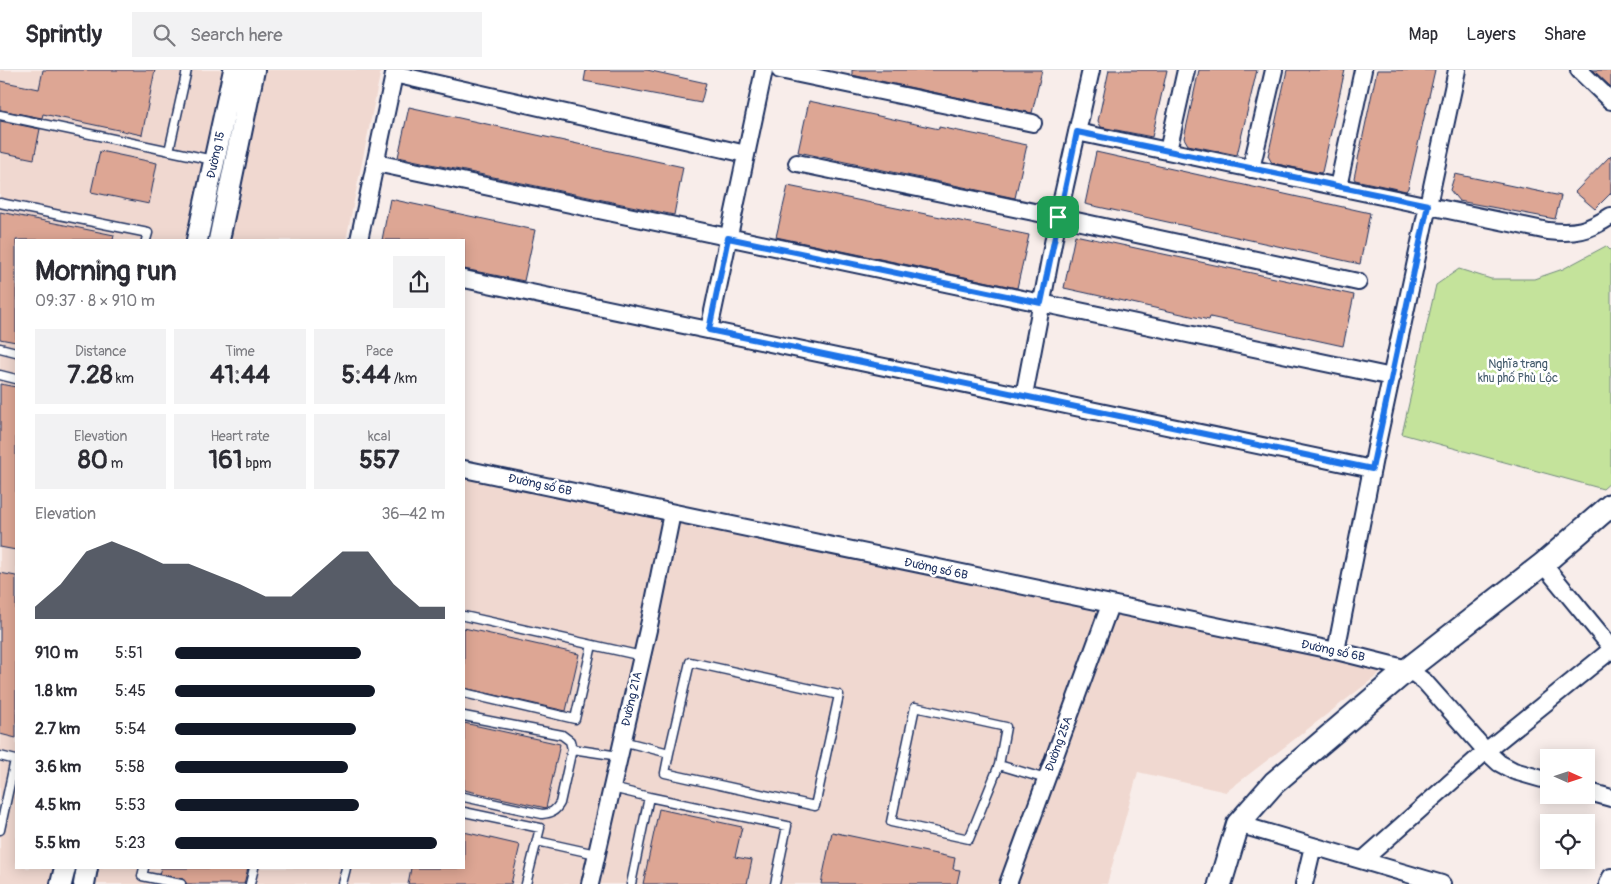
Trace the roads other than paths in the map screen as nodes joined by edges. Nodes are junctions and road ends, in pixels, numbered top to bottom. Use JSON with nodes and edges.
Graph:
{"nodes":[{"id":1,"x":187,"y":70,"type":"edge"},
{"id":2,"x":234,"y":70,"type":"edge"},
{"id":3,"x":254,"y":70,"type":"edge"},
{"id":4,"x":764,"y":70,"type":"edge"},
{"id":5,"x":780,"y":70,"type":"edge"},
{"id":6,"x":1091,"y":70,"type":"edge"},
{"id":7,"x":1186,"y":70,"type":"edge"},
{"id":8,"x":1274,"y":70,"type":"edge"},
{"id":9,"x":1362,"y":70,"type":"edge"},
{"id":10,"x":1457,"y":70,"type":"edge"},
{"id":11,"x":1579,"y":70,"type":"edge"},
{"id":12,"x":394,"y":72,"type":"edge"},
{"id":13,"x":1611,"y":101,"type":"edge"},
{"id":14,"x":0,"y":115,"type":"edge"},
{"id":15,"x":1033,"y":123,"type":"dead end"},
{"id":16,"x":1077,"y":132,"type":"junction"},
{"id":17,"x":169,"y":151,"type":"junction"},
{"id":18,"x":1168,"y":151,"type":"junction"},
{"id":19,"x":746,"y":154,"type":"junction"},
{"id":20,"x":214,"y":160,"type":"junction"},
{"id":21,"x":376,"y":163,"type":"junction"},
{"id":22,"x":797,"y":163,"type":"dead end"},
{"id":23,"x":1252,"y":169,"type":"junction"},
{"id":24,"x":1338,"y":187,"type":"junction"},
{"id":25,"x":0,"y":203,"type":"edge"},
{"id":26,"x":1428,"y":205,"type":"junction"},
{"id":27,"x":1611,"y":216,"type":"edge"},
{"id":28,"x":1058,"y":217,"type":"junction"},
{"id":29,"x":728,"y":238,"type":"junction"},
{"id":30,"x":146,"y":239,"type":"edge"},
{"id":31,"x":197,"y":239,"type":"edge"},
{"id":32,"x":219,"y":239,"type":"edge"},
{"id":33,"x":360,"y":239,"type":"edge"},
{"id":34,"x":465,"y":279,"type":"edge"},
{"id":35,"x":1358,"y":282,"type":"dead end"},
{"id":36,"x":1041,"y":303,"type":"junction"},
{"id":37,"x":709,"y":330,"type":"junction"},
{"id":38,"x":0,"y":348,"type":"edge"},
{"id":39,"x":15,"y":352,"type":"edge"},
{"id":40,"x":0,"y":376,"type":"edge"},
{"id":41,"x":1392,"y":377,"type":"junction"},
{"id":42,"x":15,"y":379,"type":"edge"},
{"id":43,"x":1024,"y":396,"type":"junction"},
{"id":44,"x":1372,"y":469,"type":"junction"},
{"id":45,"x":465,"y":470,"type":"edge"},
{"id":46,"x":1609,"y":508,"type":"edge"},
{"id":47,"x":672,"y":513,"type":"junction"},
{"id":48,"x":1543,"y":564,"type":"junction"},
{"id":49,"x":1110,"y":605,"type":"junction"},
{"id":50,"x":465,"y":616,"type":"edge"},
{"id":51,"x":592,"y":645,"type":"junction"},
{"id":52,"x":1611,"y":649,"type":"edge"},
{"id":53,"x":1336,"y":651,"type":"junction"},
{"id":54,"x":642,"y":656,"type":"junction"},
{"id":55,"x":1408,"y":669,"type":"junction"},
{"id":56,"x":465,"y":693,"type":"edge"},
{"id":57,"x":465,"y":716,"type":"edge"},
{"id":58,"x":572,"y":749,"type":"junction"},
{"id":59,"x":621,"y":749,"type":"junction"},
{"id":60,"x":1486,"y":751,"type":"junction"},
{"id":61,"x":669,"y":753,"type":"junction"},
{"id":62,"x":0,"y":756,"type":"edge"},
{"id":63,"x":15,"y":760,"type":"edge"},
{"id":64,"x":15,"y":764,"type":"edge"},
{"id":65,"x":999,"y":765,"type":"junction"},
{"id":66,"x":1540,"y":778,"type":"edge"},
{"id":67,"x":1046,"y":779,"type":"junction"},
{"id":68,"x":612,"y":788,"type":"junction"},
{"id":69,"x":1595,"y":794,"type":"edge"},
{"id":70,"x":465,"y":797,"type":"edge"},
{"id":71,"x":649,"y":797,"type":"junction"},
{"id":72,"x":1611,"y":798,"type":"edge"},
{"id":73,"x":465,"y":812,"type":"edge"},
{"id":74,"x":1238,"y":824,"type":"junction"},
{"id":75,"x":0,"y":830,"type":"edge"},
{"id":76,"x":537,"y":841,"type":"junction"},
{"id":77,"x":1313,"y":846,"type":"junction"},
{"id":78,"x":596,"y":854,"type":"junction"},
{"id":79,"x":1362,"y":860,"type":"junction"},
{"id":80,"x":65,"y":869,"type":"edge"},
{"id":81,"x":87,"y":869,"type":"edge"},
{"id":82,"x":144,"y":869,"type":"edge"},
{"id":83,"x":254,"y":869,"type":"edge"},
{"id":84,"x":346,"y":869,"type":"edge"},
{"id":85,"x":1611,"y":877,"type":"edge"},
{"id":86,"x":61,"y":884,"type":"edge"},
{"id":87,"x":84,"y":884,"type":"edge"},
{"id":88,"x":181,"y":884,"type":"edge"},
{"id":89,"x":250,"y":884,"type":"edge"},
{"id":90,"x":342,"y":884,"type":"edge"},
{"id":91,"x":526,"y":884,"type":"edge"},
{"id":92,"x":590,"y":884,"type":"edge"},
{"id":93,"x":631,"y":884,"type":"edge"},
{"id":94,"x":775,"y":884,"type":"edge"},
{"id":95,"x":1008,"y":884,"type":"edge"},
{"id":96,"x":1220,"y":884,"type":"edge"},
{"id":97,"x":1304,"y":884,"type":"edge"},
{"id":98,"x":1442,"y":884,"type":"edge"},
{"id":99,"x":1608,"y":884,"type":"edge"}],
"edges":[{"from":1,"to":17,"type":"lane"},
{"from":2,"to":20,"type":"street","name":"Đường 15"},
{"from":3,"to":32,"type":"street","name":"Đường 15"},
{"from":4,"to":19,"type":"street"},
{"from":5,"to":15,"type":"street"},
{"from":6,"to":16,"type":"street"},
{"from":7,"to":18,"type":"street"},
{"from":8,"to":23,"type":"street"},
{"from":9,"to":24,"type":"street"},
{"from":10,"to":26,"type":"street"},
{"from":11,"to":13,"type":"street"},
{"from":12,"to":19,"type":"street"},
{"from":12,"to":21,"type":"street"},
{"from":14,"to":17,"type":"lane"},
{"from":16,"to":18,"type":"street"},
{"from":16,"to":28,"type":"street"},
{"from":17,"to":20,"type":"lane"},
{"from":18,"to":23,"type":"street"},
{"from":19,"to":29,"type":"street"},
{"from":20,"to":31,"type":"street","name":"Đường 15"},
{"from":21,"to":29,"type":"street"},
{"from":21,"to":33,"type":"street"},
{"from":22,"to":28,"type":"street"},
{"from":23,"to":24,"type":"street"},
{"from":24,"to":26,"type":"street"},
{"from":25,"to":30,"type":"lane"},
{"from":26,"to":27,"type":"street"},
{"from":26,"to":41,"type":"street"},
{"from":28,"to":35,"type":"street"},
{"from":28,"to":36,"type":"street"},
{"from":29,"to":36,"type":"street"},
{"from":29,"to":37,"type":"street"},
{"from":34,"to":37,"type":"street"},
{"from":36,"to":41,"type":"street"},
{"from":36,"to":43,"type":"street"},
{"from":37,"to":43,"type":"street"},
{"from":38,"to":39,"type":"lane"},
{"from":40,"to":42,"type":"lane"},
{"from":41,"to":44,"type":"street"},
{"from":43,"to":44,"type":"street"},
{"from":44,"to":53,"type":"street"},
{"from":45,"to":47,"type":"street","name":"Đường số 6B"},
{"from":46,"to":48,"type":"main road"},
{"from":47,"to":49,"type":"street","name":"Đường số 6B"},
{"from":47,"to":54,"type":"street","name":"Đường 21A"},
{"from":48,"to":52,"type":"street"},
{"from":48,"to":55,"type":"main road"},
{"from":49,"to":53,"type":"street","name":"Đường số 6B"},
{"from":49,"to":67,"type":"street","name":"Đường 25A"},
{"from":50,"to":51,"type":"lane"},
{"from":51,"to":54,"type":"lane"},
{"from":51,"to":56,"type":"lane"},
{"from":52,"to":60,"type":"street"},
{"from":53,"to":55,"type":"street","name":"Đường số 6B"},
{"from":54,"to":59,"type":"street","name":"Đường 21A"},
{"from":55,"to":60,"type":"street"},
{"from":55,"to":74,"type":"main road"},
{"from":57,"to":58,"type":"lane"},
{"from":58,"to":59,"type":"lane"},
{"from":58,"to":70,"type":"lane"},
{"from":59,"to":61,"type":"lane"},
{"from":59,"to":68,"type":"street","name":"Đường 21A"},
{"from":60,"to":66,"type":"street"},
{"from":60,"to":79,"type":"street"},
{"from":61,"to":61,"type":"lane"},
{"from":62,"to":63,"type":"lane"},
{"from":64,"to":75,"type":"lane"},
{"from":65,"to":65,"type":"lane"},
{"from":65,"to":67,"type":"lane"},
{"from":67,"to":95,"type":"street","name":"Đường 25A"},
{"from":68,"to":71,"type":"lane"},
{"from":68,"to":78,"type":"street","name":"Đường 21A"},
{"from":69,"to":72,"type":"street"},
{"from":71,"to":93,"type":"lane"},
{"from":71,"to":94,"type":"lane"},
{"from":73,"to":76,"type":"lane"},
{"from":74,"to":77,"type":"street"},
{"from":74,"to":96,"type":"main road"},
{"from":76,"to":78,"type":"lane"},
{"from":76,"to":91,"type":"lane"},
{"from":77,"to":79,"type":"street"},
{"from":77,"to":97,"type":"street"},
{"from":78,"to":92,"type":"street","name":"Đường 21A"},
{"from":79,"to":98,"type":"street"},
{"from":80,"to":86,"type":"street"},
{"from":81,"to":87,"type":"street"},
{"from":82,"to":88,"type":"lane"},
{"from":83,"to":89,"type":"lane"},
{"from":84,"to":90,"type":"lane"},
{"from":85,"to":99,"type":"street"}]}
